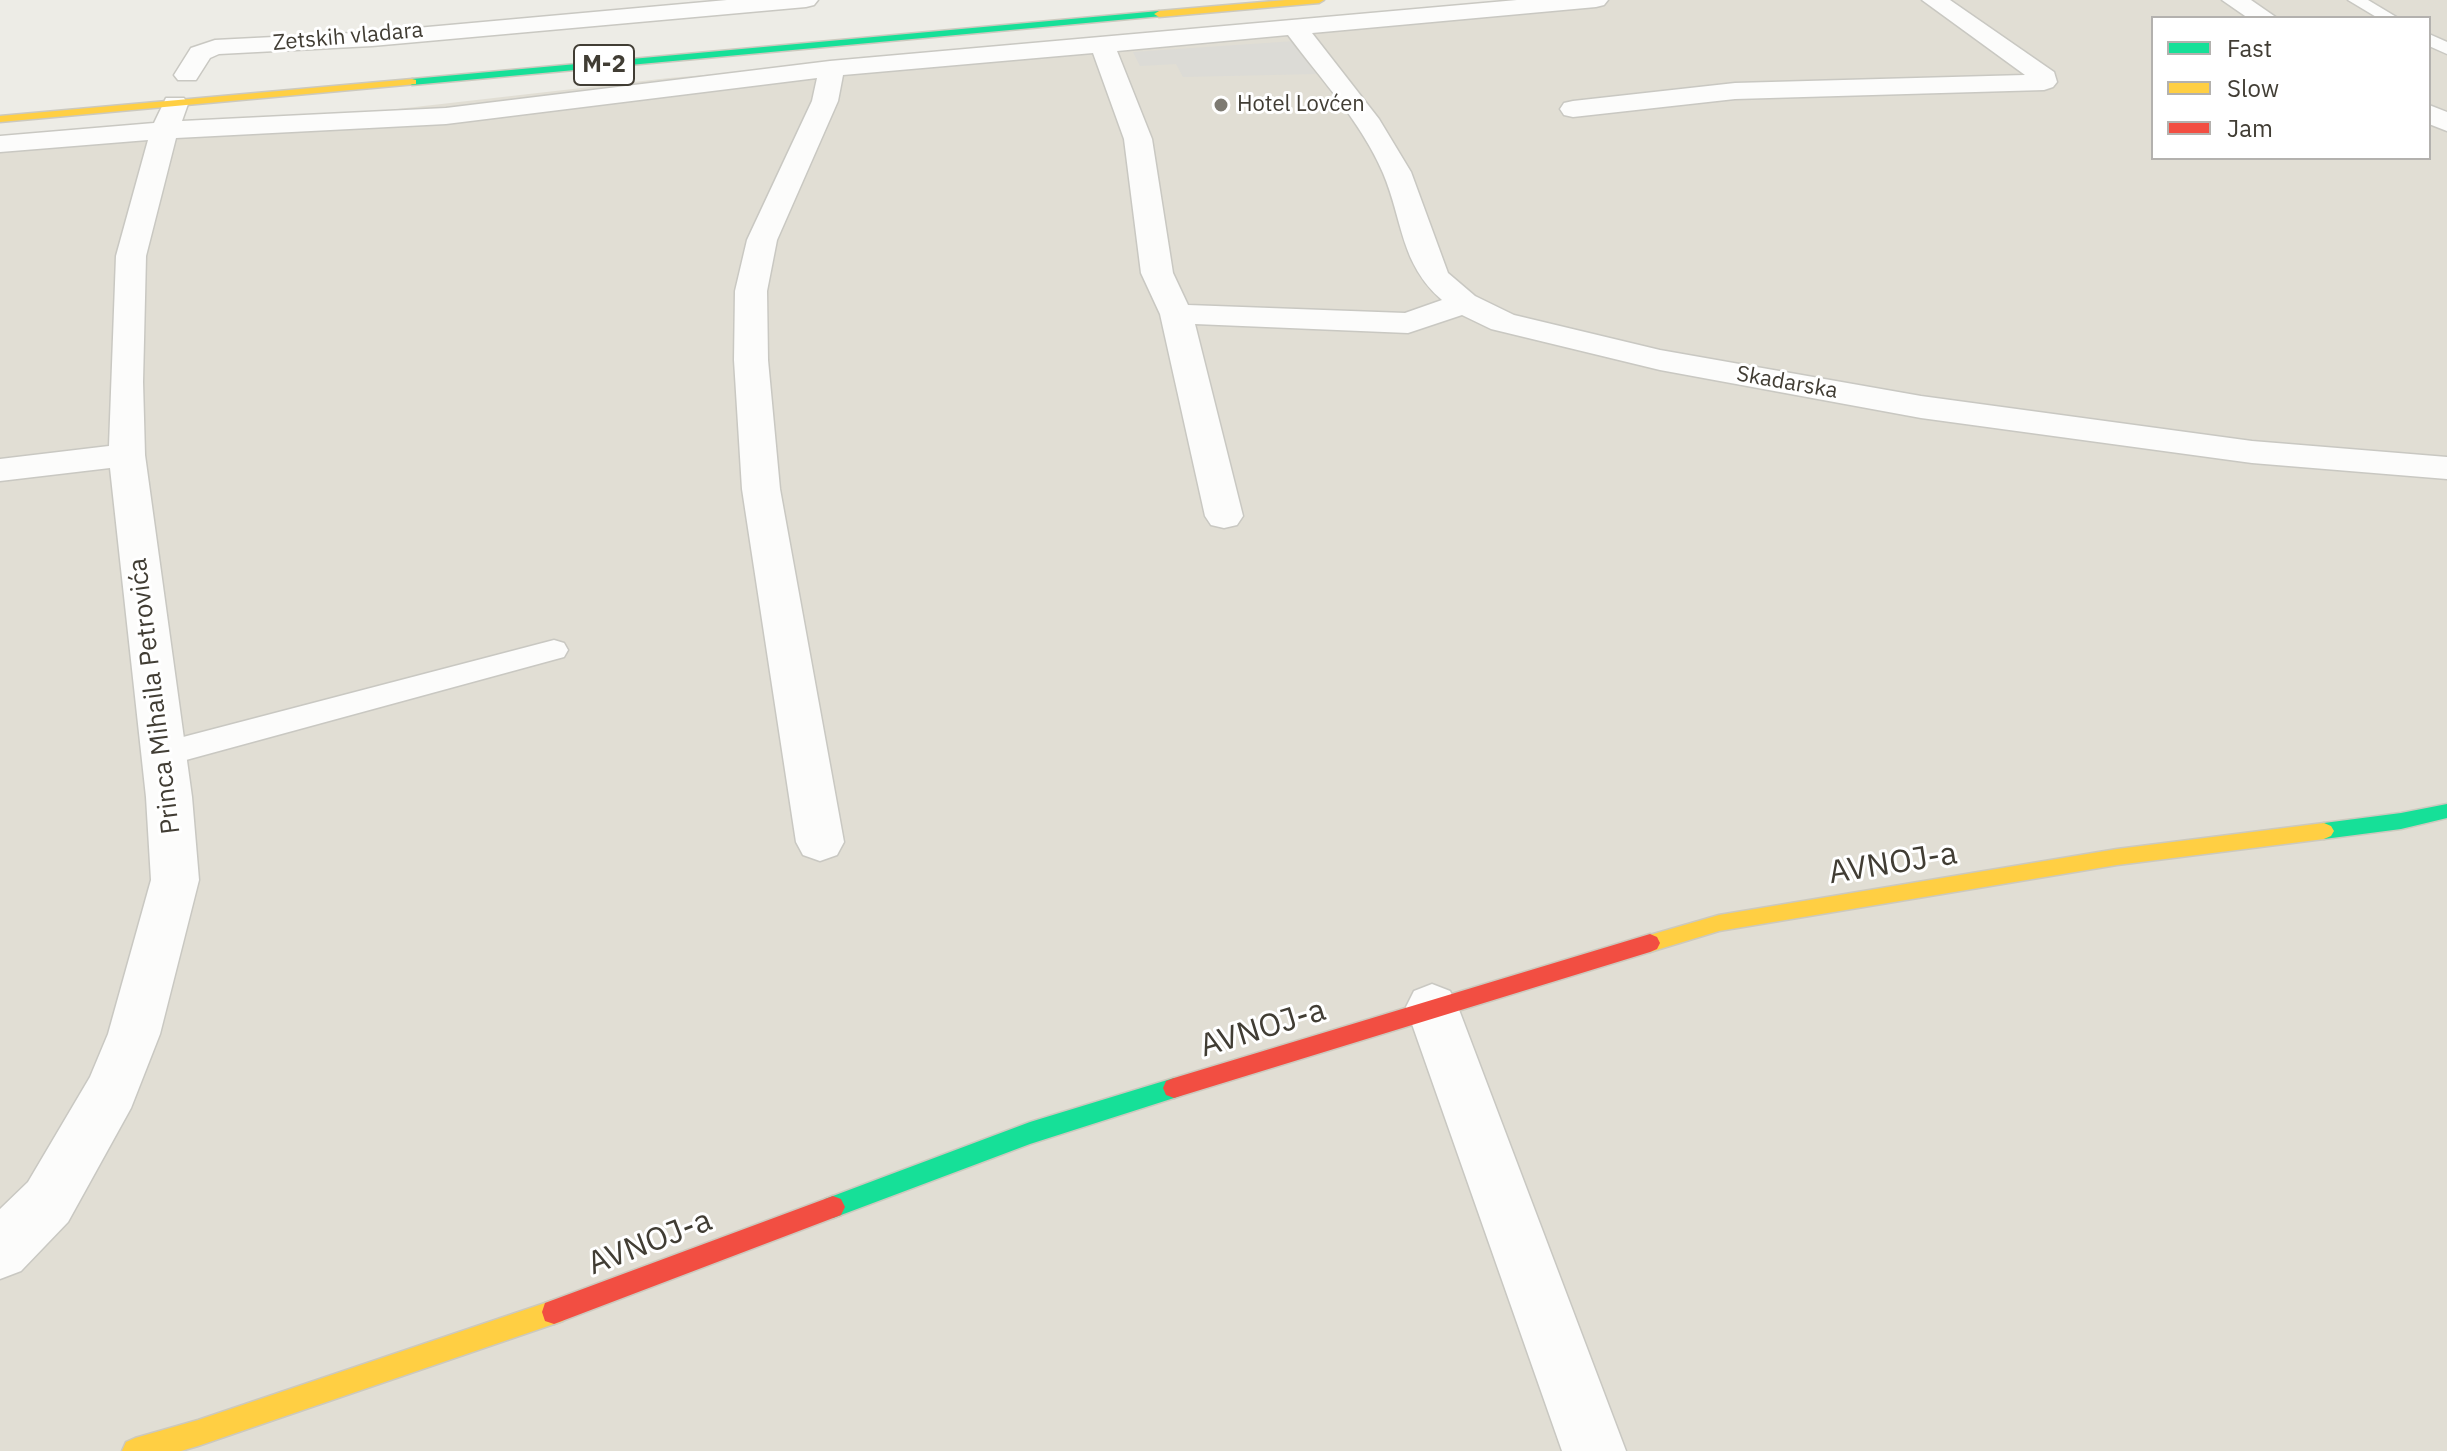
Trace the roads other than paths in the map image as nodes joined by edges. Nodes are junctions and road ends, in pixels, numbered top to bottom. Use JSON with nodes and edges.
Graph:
{"nodes":[{"id":1,"x":806,"y":0,"type":"edge"},
{"id":2,"x":1319,"y":0,"type":"edge"},
{"id":3,"x":1596,"y":0,"type":"edge"},
{"id":4,"x":1934,"y":0,"type":"edge"},
{"id":5,"x":2234,"y":0,"type":"edge"},
{"id":6,"x":2356,"y":0,"type":"edge"},
{"id":7,"x":2262,"y":16,"type":"edge"},
{"id":8,"x":2386,"y":16,"type":"edge"},
{"id":9,"x":1293,"y":25,"type":"junction"},
{"id":10,"x":1102,"y":44,"type":"junction"},
{"id":11,"x":830,"y":69,"type":"junction"},
{"id":12,"x":217,"y":73,"type":"dead end"},
{"id":13,"x":175,"y":96,"type":"junction"},
{"id":14,"x":1573,"y":109,"type":"dead end"},
{"id":15,"x":0,"y":119,"type":"edge"},
{"id":16,"x":0,"y":144,"type":"edge"},
{"id":17,"x":1464,"y":303,"type":"junction"},
{"id":18,"x":1176,"y":314,"type":"junction"},
{"id":19,"x":127,"y":455,"type":"junction"},
{"id":20,"x":2447,"y":468,"type":"edge"},
{"id":21,"x":0,"y":470,"type":"edge"},
{"id":22,"x":1224,"y":516,"type":"dead end"},
{"id":23,"x":554,"y":650,"type":"dead end"},
{"id":24,"x":164,"y":754,"type":"junction"},
{"id":25,"x":2447,"y":811,"type":"edge"},
{"id":26,"x":820,"y":842,"type":"dead end"},
{"id":27,"x":1432,"y":1007,"type":"junction"},
{"id":28,"x":0,"y":1250,"type":"edge"},
{"id":29,"x":135,"y":1451,"type":"edge"},
{"id":30,"x":1594,"y":1451,"type":"edge"}],
"edges":[{"from":1,"to":13,"type":"street"},
{"from":2,"to":13,"type":"main road","number":"M-2"},
{"from":3,"to":9,"type":"street"},
{"from":4,"to":14,"type":"street"},
{"from":5,"to":7,"type":"street"},
{"from":6,"to":8,"type":"lane"},
{"from":9,"to":10,"type":"street"},
{"from":9,"to":17,"type":"street","name":"Skadarska"},
{"from":10,"to":11,"type":"street"},
{"from":10,"to":18,"type":"street"},
{"from":11,"to":13,"type":"street"},
{"from":11,"to":26,"type":"street"},
{"from":12,"to":13,"type":"main road","number":"M-2"},
{"from":13,"to":15,"type":"main road","number":"M-2"},
{"from":13,"to":16,"type":"street"},
{"from":13,"to":19,"type":"street","name":"Princa Mihaila Petrovića"},
{"from":17,"to":18,"type":"street"},
{"from":17,"to":20,"type":"street","name":"Skadarska"},
{"from":18,"to":22,"type":"street"},
{"from":19,"to":21,"type":"street"},
{"from":19,"to":24,"type":"street","name":"Princa Mihaila Petrovića"},
{"from":23,"to":24,"type":"lane"},
{"from":24,"to":28,"type":"street","name":"Princa Mihaila Petrovića"},
{"from":25,"to":27,"type":"main road","name":"AVNOJ-a"},
{"from":27,"to":29,"type":"main road","name":"AVNOJ-a"},
{"from":27,"to":30,"type":"street"}]}
